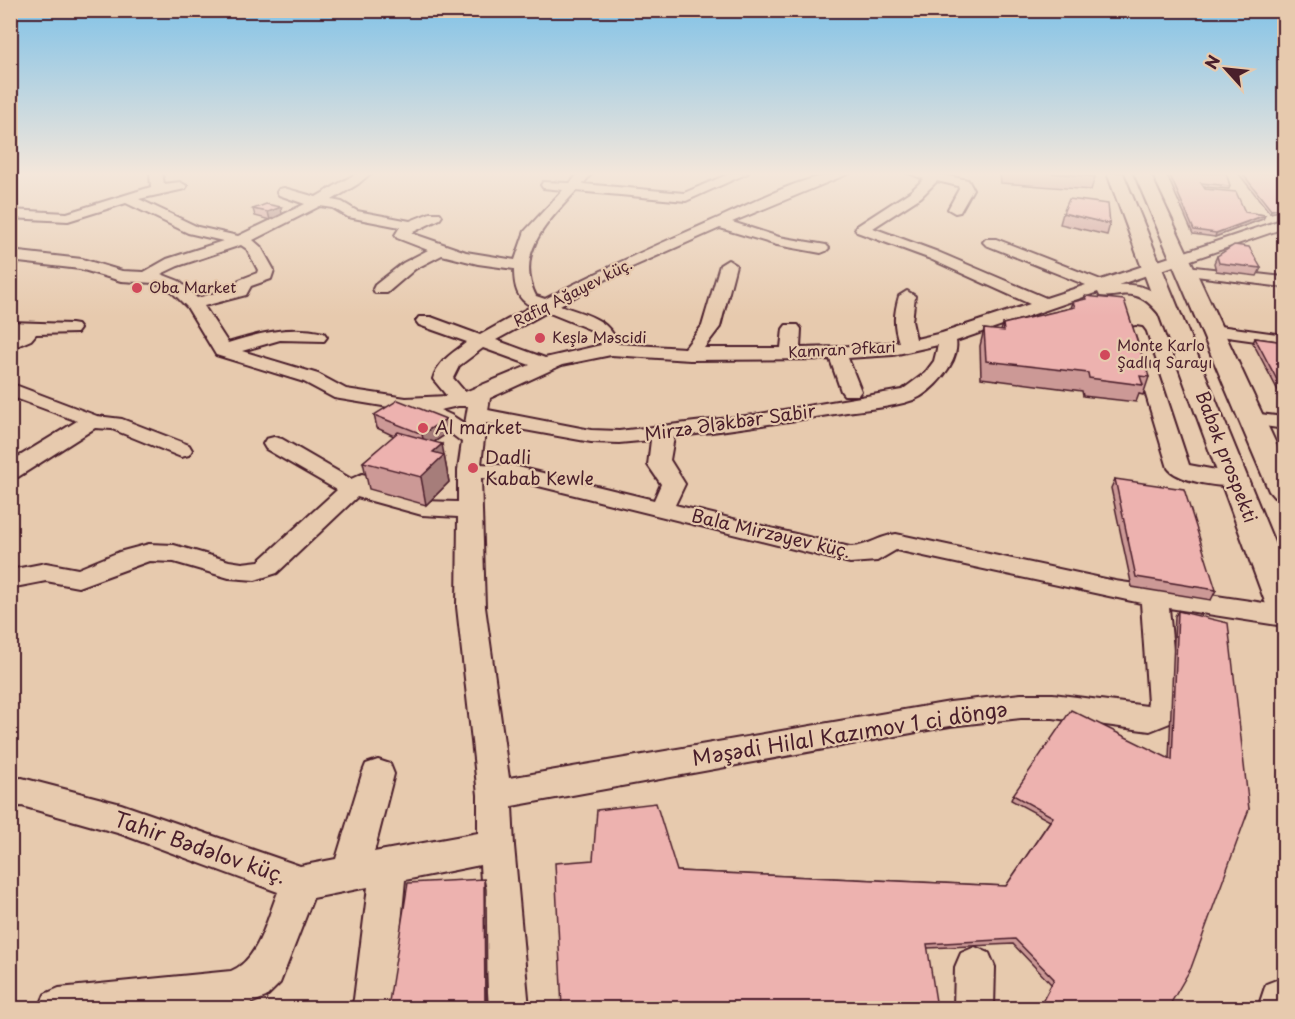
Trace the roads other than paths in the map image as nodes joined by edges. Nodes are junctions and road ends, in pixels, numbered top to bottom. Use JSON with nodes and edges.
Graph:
{"nodes":[{"id":1,"x":173,"y":221,"type":"edge"},
{"id":2,"x":279,"y":221,"type":"edge"},
{"id":3,"x":386,"y":221,"type":"edge"},
{"id":4,"x":424,"y":221,"type":"edge"},
{"id":5,"x":542,"y":221,"type":"edge"},
{"id":6,"x":725,"y":221,"type":"edge"},
{"id":7,"x":875,"y":221,"type":"edge"},
{"id":8,"x":1134,"y":221,"type":"edge"},
{"id":9,"x":1163,"y":221,"type":"edge"},
{"id":10,"x":720,"y":223,"type":"junction"},
{"id":11,"x":1284,"y":223,"type":"edge"},
{"id":12,"x":1164,"y":224,"type":"junction"},
{"id":13,"x":409,"y":227,"type":"junction"},
{"id":14,"x":193,"y":230,"type":"junction"},
{"id":15,"x":1249,"y":235,"type":"junction"},
{"id":16,"x":240,"y":240,"type":"junction"},
{"id":17,"x":992,"y":242,"type":"dead end"},
{"id":18,"x":822,"y":248,"type":"dead end"},
{"id":19,"x":441,"y":249,"type":"junction"},
{"id":20,"x":170,"y":252,"type":"junction"},
{"id":21,"x":10,"y":256,"type":"edge"},
{"id":22,"x":1183,"y":264,"type":"junction"},
{"id":23,"x":522,"y":265,"type":"junction"},
{"id":24,"x":728,"y":265,"type":"dead end"},
{"id":25,"x":1152,"y":268,"type":"junction"},
{"id":26,"x":147,"y":278,"type":"junction"},
{"id":27,"x":1284,"y":282,"type":"edge"},
{"id":28,"x":1100,"y":285,"type":"junction"},
{"id":29,"x":381,"y":288,"type":"dead end"},
{"id":30,"x":907,"y":296,"type":"dead end"},
{"id":31,"x":1052,"y":301,"type":"junction"},
{"id":32,"x":194,"y":304,"type":"junction"},
{"id":33,"x":544,"y":306,"type":"junction"},
{"id":34,"x":1171,"y":317,"type":"junction"},
{"id":35,"x":425,"y":321,"type":"dead end"},
{"id":36,"x":10,"y":327,"type":"edge"},
{"id":37,"x":30,"y":329,"type":"junction"},
{"id":38,"x":792,"y":329,"type":"dead end"},
{"id":39,"x":71,"y":330,"type":"dead end"},
{"id":40,"x":1212,"y":330,"type":"junction"},
{"id":41,"x":1136,"y":332,"type":"edge"},
{"id":42,"x":318,"y":337,"type":"dead end"},
{"id":43,"x":946,"y":338,"type":"junction"},
{"id":44,"x":1284,"y":340,"type":"edge"},
{"id":45,"x":480,"y":342,"type":"junction"},
{"id":46,"x":10,"y":344,"type":"edge"},
{"id":47,"x":910,"y":346,"type":"junction"},
{"id":48,"x":611,"y":349,"type":"junction"},
{"id":49,"x":223,"y":351,"type":"junction"},
{"id":50,"x":790,"y":353,"type":"junction"},
{"id":51,"x":837,"y":353,"type":"junction"},
{"id":52,"x":690,"y":354,"type":"junction"},
{"id":53,"x":545,"y":364,"type":"junction"},
{"id":54,"x":10,"y":389,"type":"edge"},
{"id":55,"x":851,"y":391,"type":"dead end"},
{"id":56,"x":405,"y":404,"type":"junction"},
{"id":57,"x":474,"y":413,"type":"junction"},
{"id":58,"x":1252,"y":419,"type":"junction"},
{"id":59,"x":92,"y":422,"type":"junction"},
{"id":60,"x":1284,"y":423,"type":"edge"},
{"id":61,"x":664,"y":432,"type":"junction"},
{"id":62,"x":274,"y":444,"type":"dead end"},
{"id":63,"x":181,"y":450,"type":"dead end"},
{"id":64,"x":379,"y":465,"type":"edge"},
{"id":65,"x":469,"y":470,"type":"junction"},
{"id":66,"x":10,"y":472,"type":"edge"},
{"id":67,"x":1234,"y":480,"type":"junction"},
{"id":68,"x":352,"y":489,"type":"junction"},
{"id":69,"x":1284,"y":491,"type":"edge"},
{"id":70,"x":662,"y":508,"type":"junction"},
{"id":71,"x":468,"y":510,"type":"junction"},
{"id":72,"x":10,"y":579,"type":"edge"},
{"id":73,"x":1154,"y":597,"type":"junction"},
{"id":74,"x":1284,"y":607,"type":"edge"},
{"id":75,"x":1284,"y":616,"type":"edge"},
{"id":76,"x":378,"y":774,"type":"dead end"},
{"id":77,"x":10,"y":793,"type":"edge"},
{"id":78,"x":495,"y":795,"type":"junction"},
{"id":79,"x":496,"y":846,"type":"junction"},
{"id":80,"x":388,"y":867,"type":"junction"},
{"id":81,"x":350,"y":873,"type":"junction"},
{"id":82,"x":300,"y":883,"type":"junction"},
{"id":83,"x":975,"y":967,"type":"dead end"},
{"id":84,"x":1284,"y":1002,"type":"edge"},
{"id":85,"x":59,"y":1008,"type":"edge"},
{"id":86,"x":371,"y":1008,"type":"edge"},
{"id":87,"x":509,"y":1008,"type":"edge"},
{"id":88,"x":974,"y":1008,"type":"edge"},
{"id":89,"x":1283,"y":1008,"type":"edge"}],
"edges":[{"from":1,"to":14,"type":"street"},
{"from":2,"to":16,"type":"street"},
{"from":3,"to":13,"type":"street"},
{"from":4,"to":13,"type":"street"},
{"from":5,"to":23,"type":"street"},
{"from":6,"to":10,"type":"street","name":"Rafiq Ağayev küç."},
{"from":7,"to":31,"type":"street"},
{"from":8,"to":25,"type":"main road","name":"Babək prospekti"},
{"from":9,"to":12,"type":"main road","name":"Babək prospekti"},
{"from":10,"to":18,"type":"street"},
{"from":10,"to":33,"type":"street","name":"Rafiq Ağayev küç."},
{"from":11,"to":15,"type":"street"},
{"from":12,"to":15,"type":"street"},
{"from":12,"to":22,"type":"main road","name":"Babək prospekti"},
{"from":13,"to":19,"type":"street"},
{"from":14,"to":16,"type":"street"},
{"from":14,"to":20,"type":"street"},
{"from":15,"to":22,"type":"street","name":"Kamran Əfkari"},
{"from":16,"to":20,"type":"street"},
{"from":16,"to":32,"type":"street"},
{"from":17,"to":28,"type":"street"},
{"from":19,"to":23,"type":"street"},
{"from":19,"to":29,"type":"street"},
{"from":20,"to":26,"type":"street"},
{"from":21,"to":26,"type":"street"},
{"from":22,"to":25,"type":"street","name":"Kamran Əfkari"},
{"from":22,"to":27,"type":"street"},
{"from":22,"to":40,"type":"main road","name":"Babək prospekti"},
{"from":23,"to":33,"type":"street"},
{"from":24,"to":52,"type":"street"},
{"from":25,"to":28,"type":"street","name":"Kamran Əfkari"},
{"from":25,"to":34,"type":"main road","name":"Babək prospekti"},
{"from":26,"to":32,"type":"street"},
{"from":28,"to":31,"type":"street","name":"Kamran Əfkari"},
{"from":30,"to":47,"type":"street"},
{"from":31,"to":34,"type":"street"},
{"from":31,"to":43,"type":"street","name":"Kamran Əfkari"},
{"from":32,"to":49,"type":"street"},
{"from":33,"to":45,"type":"street","name":"Rafiq Ağayev küç."},
{"from":33,"to":48,"type":"street"},
{"from":34,"to":67,"type":"main road","name":"Babək prospekti"},
{"from":35,"to":45,"type":"street"},
{"from":36,"to":37,"type":"street"},
{"from":37,"to":39,"type":"street"},
{"from":37,"to":46,"type":"street"},
{"from":38,"to":50,"type":"street"},
{"from":40,"to":44,"type":"street"},
{"from":40,"to":58,"type":"main road","name":"Babək prospekti"},
{"from":41,"to":67,"type":"street"},
{"from":42,"to":49,"type":"street"},
{"from":43,"to":47,"type":"street","name":"Kamran Əfkari"},
{"from":43,"to":61,"type":"street","name":"Mirzə Ələkbər Sabir"},
{"from":45,"to":53,"type":"street"},
{"from":45,"to":57,"type":"street","name":"Rafiq Ağayev küç."},
{"from":47,"to":51,"type":"street","name":"Kamran Əfkari"},
{"from":48,"to":52,"type":"street","name":"Kamran Əfkari"},
{"from":48,"to":53,"type":"street","name":"Kamran Əfkari"},
{"from":49,"to":56,"type":"street"},
{"from":50,"to":51,"type":"street","name":"Kamran Əfkari"},
{"from":50,"to":52,"type":"street","name":"Kamran Əfkari"},
{"from":51,"to":55,"type":"street"},
{"from":53,"to":57,"type":"street","name":"Kamran Əfkari"},
{"from":54,"to":59,"type":"street"},
{"from":56,"to":57,"type":"street"},
{"from":56,"to":57,"type":"street"},
{"from":57,"to":61,"type":"street","name":"Mirzə Ələkbər Sabir"},
{"from":57,"to":65,"type":"street"},
{"from":58,"to":60,"type":"street"},
{"from":58,"to":69,"type":"main road","name":"Babək prospekti"},
{"from":59,"to":63,"type":"street"},
{"from":59,"to":66,"type":"street"},
{"from":61,"to":70,"type":"street"},
{"from":62,"to":68,"type":"street"},
{"from":64,"to":68,"type":"street"},
{"from":65,"to":70,"type":"street","name":"Bala Mirzəyev küç."},
{"from":65,"to":71,"type":"street"},
{"from":67,"to":74,"type":"main road","name":"Babək prospekti"},
{"from":68,"to":71,"type":"street"},
{"from":68,"to":72,"type":"street"},
{"from":70,"to":73,"type":"street","name":"Bala Mirzəyev küç."},
{"from":71,"to":78,"type":"street"},
{"from":73,"to":75,"type":"street","name":"Bala Mirzəyev küç."},
{"from":73,"to":78,"type":"street","name":"Məşədi Hilal Kazımov 1 ci döngə"},
{"from":76,"to":81,"type":"street"},
{"from":77,"to":82,"type":"street","name":"Tahir Bədəlov küç."},
{"from":78,"to":79,"type":"street"},
{"from":79,"to":80,"type":"street","name":"Tahir Bədəlov küç."},
{"from":79,"to":87,"type":"street"},
{"from":80,"to":81,"type":"street","name":"Tahir Bədəlov küç."},
{"from":80,"to":86,"type":"street"},
{"from":81,"to":82,"type":"street","name":"Tahir Bədəlov küç."},
{"from":82,"to":85,"type":"street"},
{"from":83,"to":88,"type":"street"},
{"from":84,"to":89,"type":"main road"}]}
